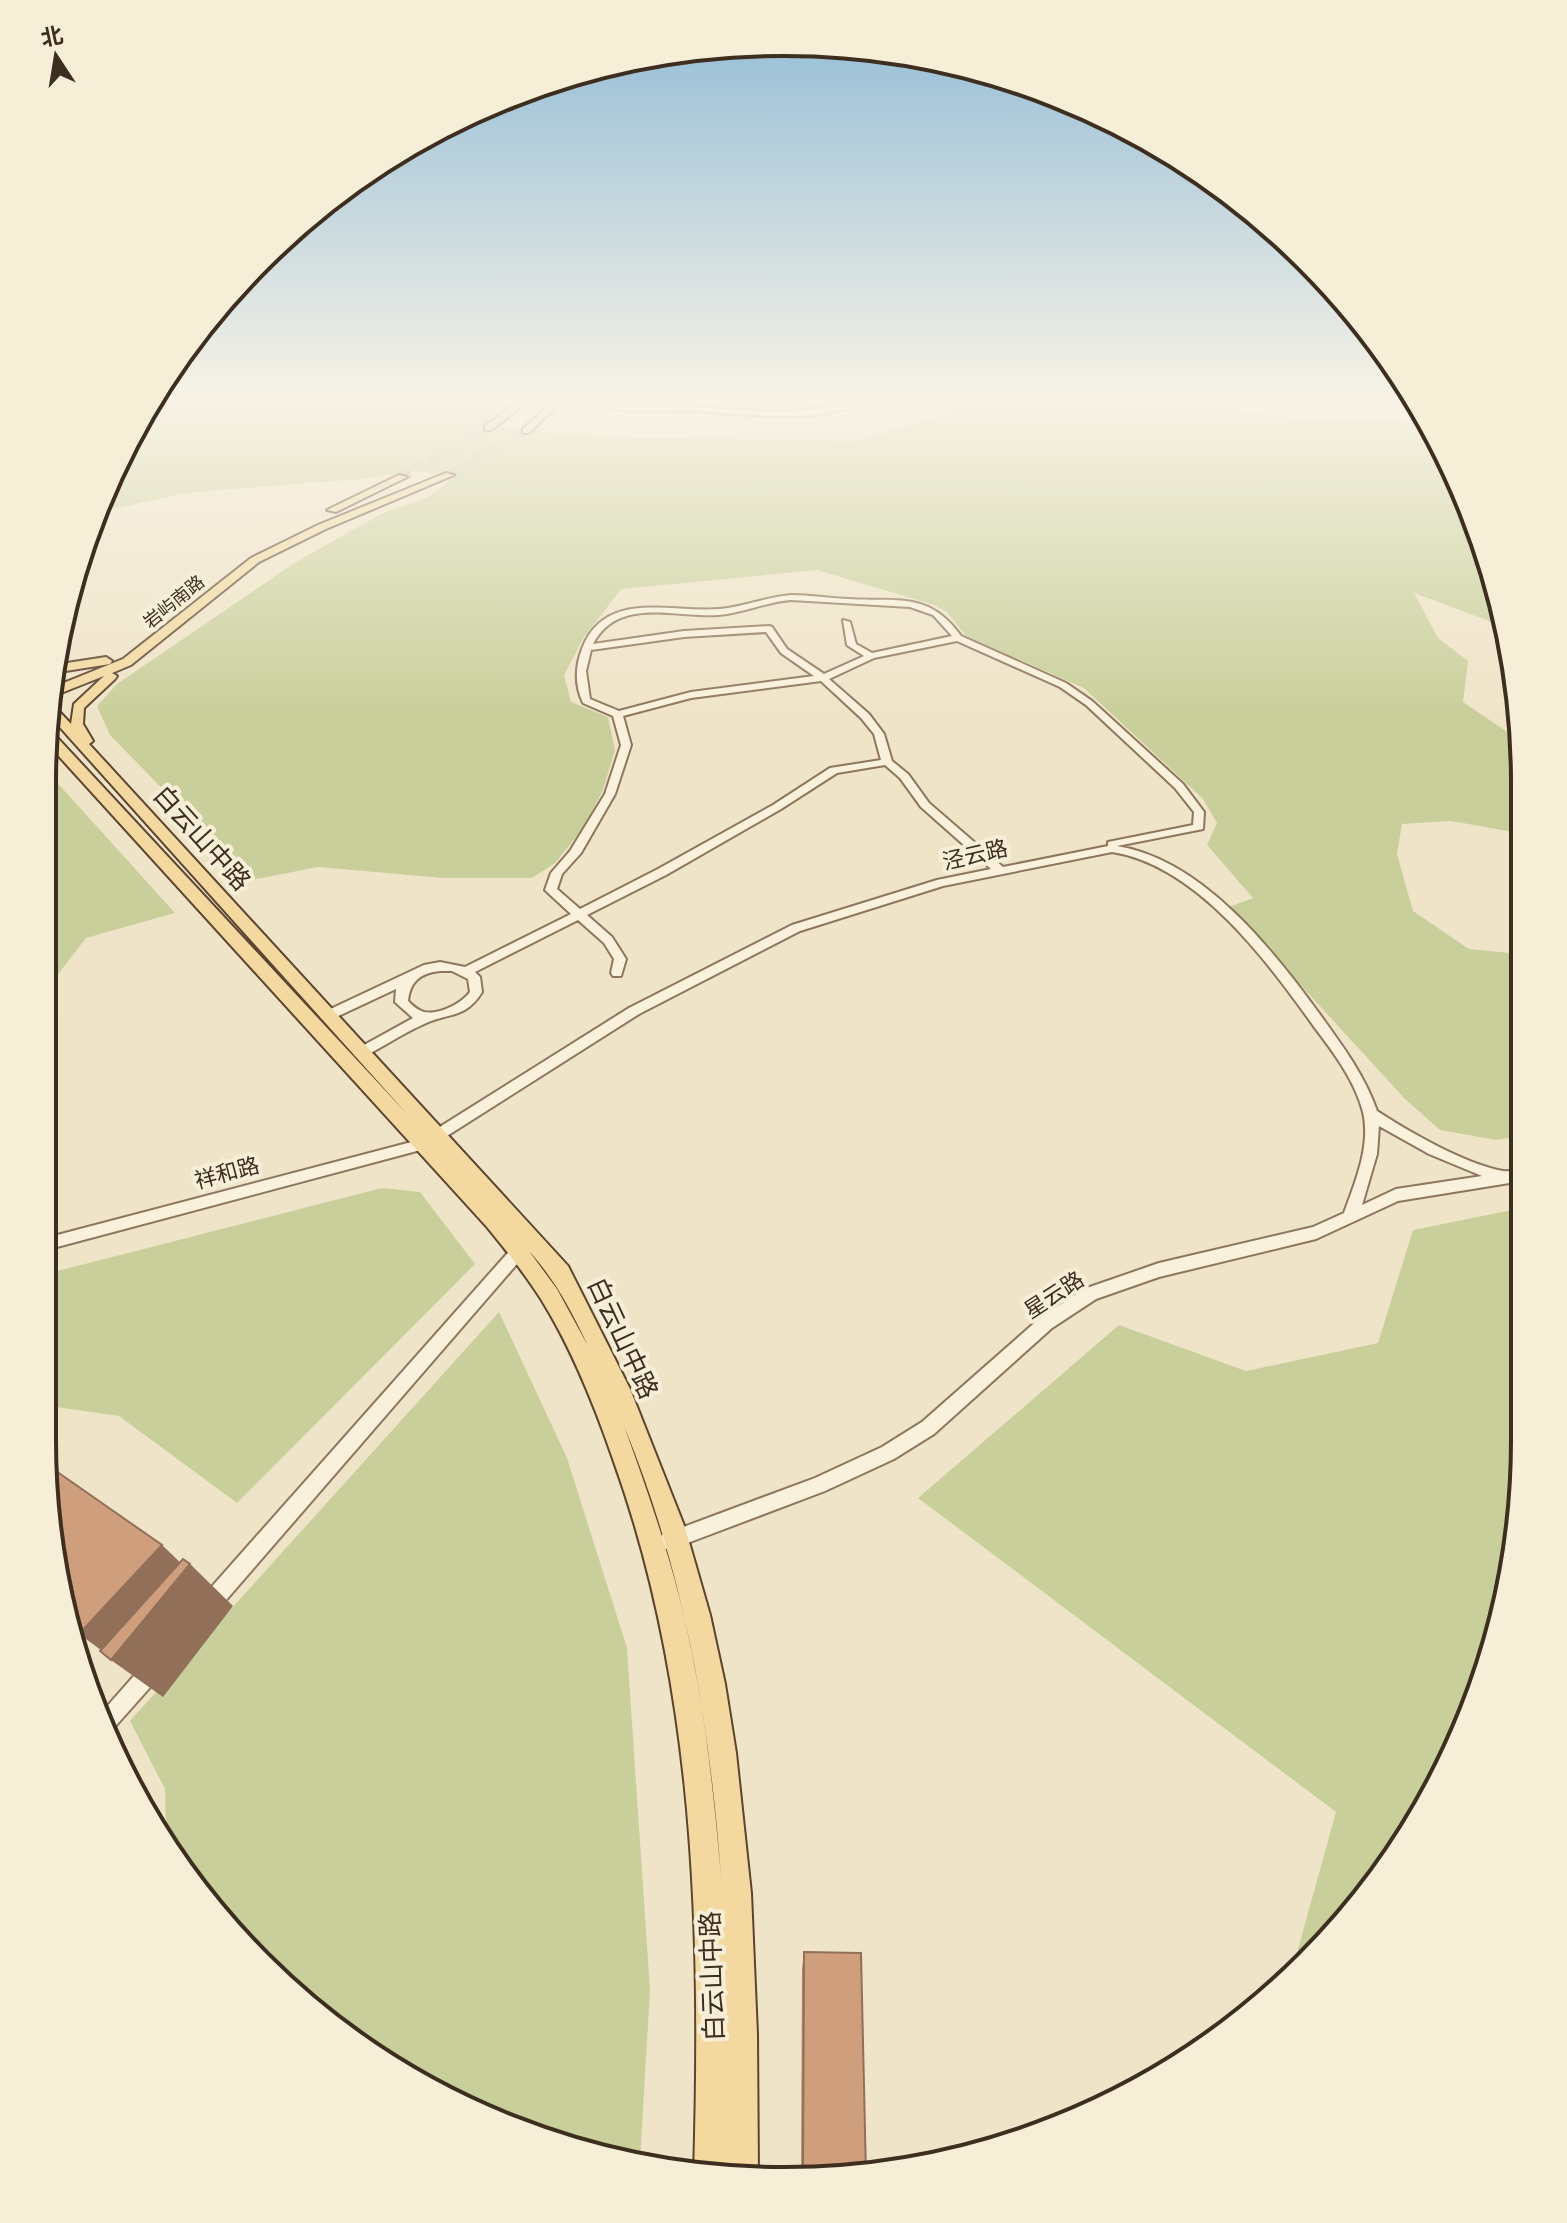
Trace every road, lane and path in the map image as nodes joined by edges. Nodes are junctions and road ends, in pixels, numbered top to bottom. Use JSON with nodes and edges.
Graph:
{"nodes":[{"id":1,"x":345,"y":506,"type":"edge"},
{"id":2,"x":374,"y":506,"type":"edge"},
{"id":3,"x":846,"y":622,"type":"dead end"},
{"id":4,"x":958,"y":638,"type":"junction"},
{"id":5,"x":589,"y":647,"type":"junction"},
{"id":6,"x":871,"y":656,"type":"junction"},
{"id":7,"x":106,"y":661,"type":"junction"},
{"id":8,"x":127,"y":662,"type":"junction"},
{"id":9,"x":66,"y":667,"type":"edge"},
{"id":10,"x":823,"y":678,"type":"junction"},
{"id":11,"x":64,"y":680,"type":"edge"},
{"id":12,"x":62,"y":688,"type":"edge"},
{"id":13,"x":618,"y":714,"type":"junction"},
{"id":14,"x":59,"y":720,"type":"edge"},
{"id":15,"x":58,"y":746,"type":"edge"},
{"id":16,"x":887,"y":762,"type":"junction"},
{"id":17,"x":103,"y":771,"type":"junction"},
{"id":18,"x":996,"y":867,"type":"junction"},
{"id":19,"x":574,"y":914,"type":"junction"},
{"id":20,"x":467,"y":971,"type":"junction"},
{"id":21,"x":617,"y":973,"type":"dead end"},
{"id":22,"x":411,"y":977,"type":"junction"},
{"id":23,"x":327,"y":1016,"type":"junction"},
{"id":24,"x":426,"y":1017,"type":"junction"},
{"id":25,"x":360,"y":1053,"type":"junction"},
{"id":26,"x":1371,"y":1114,"type":"junction"},
{"id":27,"x":430,"y":1140,"type":"junction"},
{"id":28,"x":1511,"y":1176,"type":"edge"},
{"id":29,"x":1511,"y":1177,"type":"edge"},
{"id":30,"x":1350,"y":1216,"type":"junction"},
{"id":31,"x":56,"y":1241,"type":"edge"},
{"id":32,"x":518,"y":1252,"type":"junction"},
{"id":33,"x":676,"y":1538,"type":"junction"},
{"id":34,"x":653,"y":1546,"type":"junction"},
{"id":35,"x":192,"y":1625,"type":"dead end"},
{"id":36,"x":171,"y":1649,"type":"dead end"},
{"id":37,"x":111,"y":1718,"type":"edge"},
{"id":38,"x":710,"y":2163,"type":"edge"},
{"id":39,"x":742,"y":2165,"type":"edge"}],
"edges":[{"from":1,"to":7,"type":"main road","name":"岩屿南路"},
{"from":2,"to":8,"type":"main road","name":"岩屿南路"},
{"from":3,"to":6,"type":"street"},
{"from":4,"to":5,"type":"street"},
{"from":4,"to":6,"type":"street"},
{"from":4,"to":18,"type":"street"},
{"from":5,"to":10,"type":"street"},
{"from":5,"to":13,"type":"street"},
{"from":6,"to":10,"type":"street"},
{"from":7,"to":9,"type":"main road"},
{"from":7,"to":11,"type":"main road","name":"岩屿南路"},
{"from":8,"to":12,"type":"main road","name":"岩屿南路"},
{"from":8,"to":17,"type":"main road"},
{"from":10,"to":13,"type":"street"},
{"from":10,"to":16,"type":"street"},
{"from":13,"to":19,"type":"street"},
{"from":14,"to":17,"type":"main road","name":"白云山中路"},
{"from":15,"to":27,"type":"main road","name":"白云山中路"},
{"from":16,"to":18,"type":"street"},
{"from":16,"to":19,"type":"street"},
{"from":17,"to":23,"type":"main road","name":"白云山中路"},
{"from":18,"to":26,"type":"street","name":"泾云路"},
{"from":18,"to":27,"type":"street","name":"泾云路"},
{"from":19,"to":20,"type":"street"},
{"from":19,"to":21,"type":"street"},
{"from":20,"to":22,"type":"street"},
{"from":20,"to":24,"type":"street"},
{"from":22,"to":23,"type":"street"},
{"from":22,"to":24,"type":"street"},
{"from":23,"to":25,"type":"main road","name":"白云山中路"},
{"from":24,"to":25,"type":"street"},
{"from":25,"to":27,"type":"main road","name":"白云山中路"},
{"from":26,"to":28,"type":"street"},
{"from":26,"to":30,"type":"street","name":"泾云路"},
{"from":27,"to":31,"type":"street","name":"祥和路"},
{"from":27,"to":32,"type":"main road","name":"白云山中路"},
{"from":27,"to":33,"type":"main road","name":"白云山中路"},
{"from":29,"to":30,"type":"street","name":"星云路"},
{"from":30,"to":33,"type":"street","name":"星云路"},
{"from":32,"to":34,"type":"main road","name":"白云山中路"},
{"from":32,"to":35,"type":"street"},
{"from":33,"to":34,"type":"street","name":"星云路"},
{"from":33,"to":39,"type":"main road","name":"白云山中路"},
{"from":34,"to":38,"type":"main road","name":"白云山中路"},
{"from":36,"to":37,"type":"street"}]}
